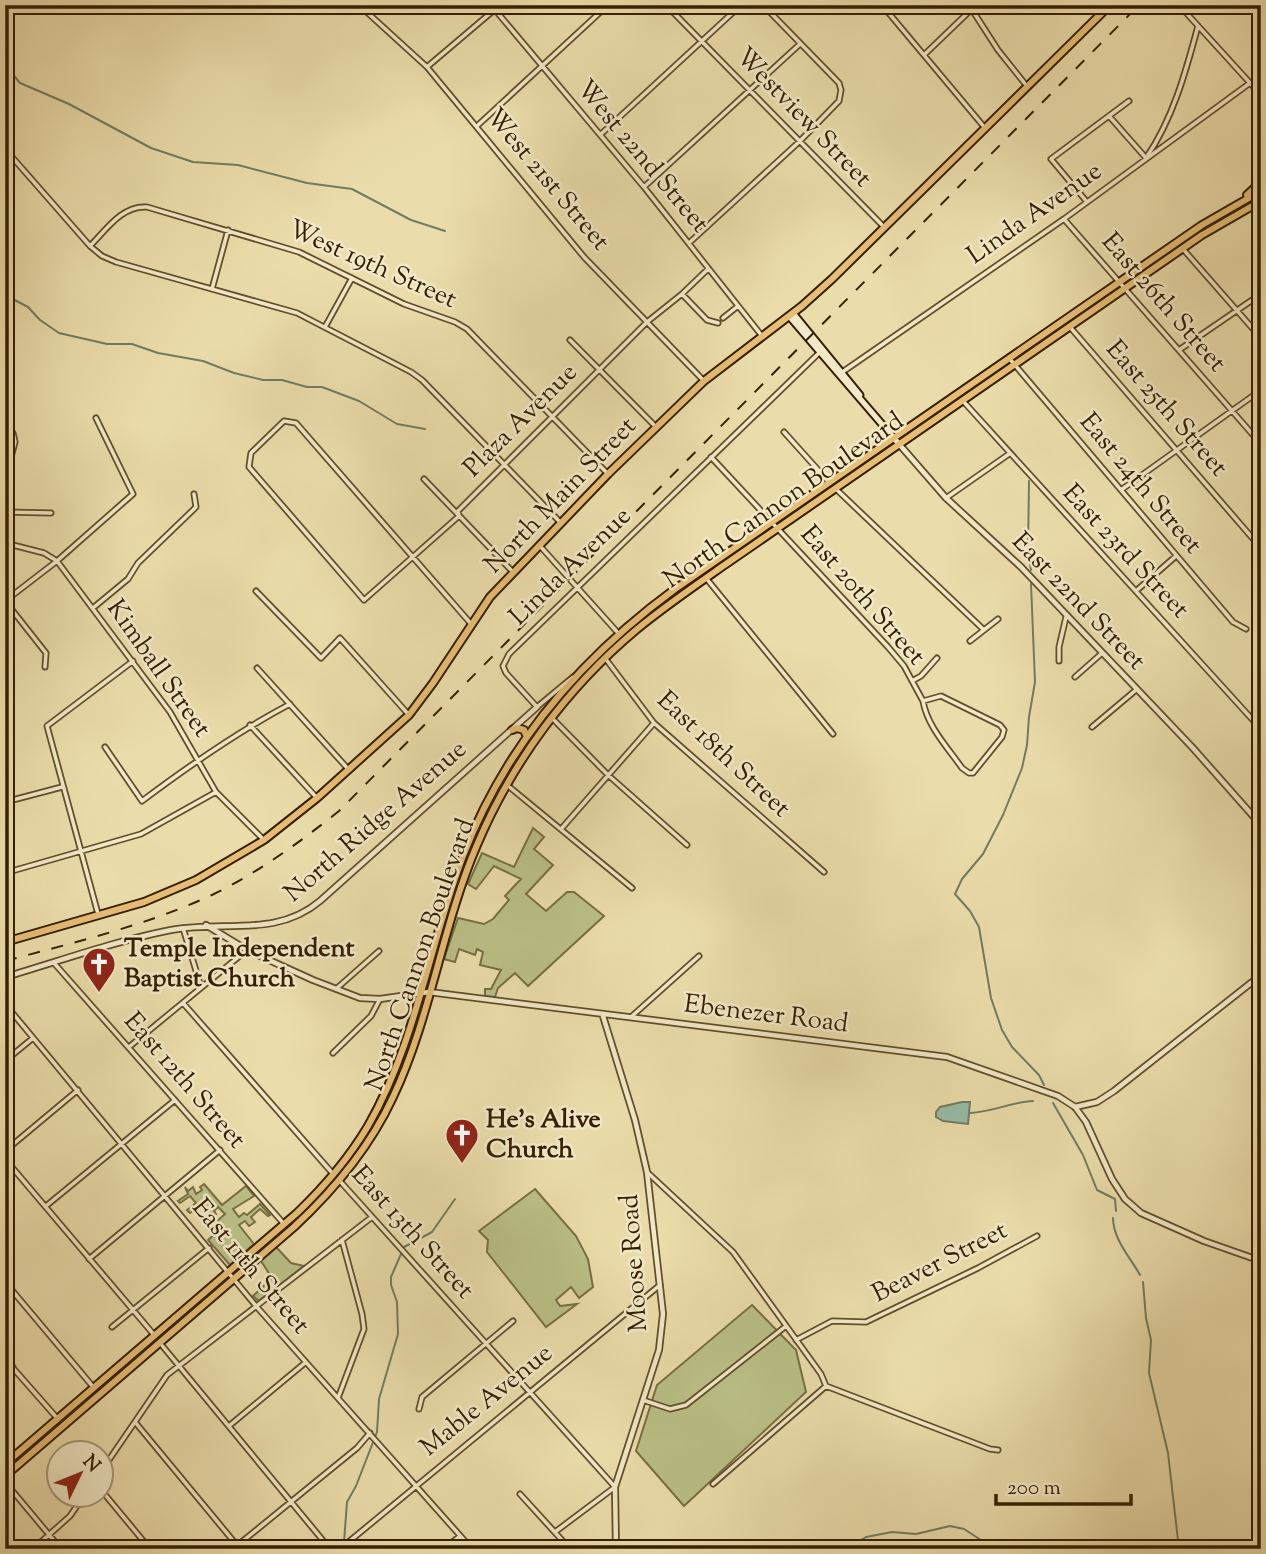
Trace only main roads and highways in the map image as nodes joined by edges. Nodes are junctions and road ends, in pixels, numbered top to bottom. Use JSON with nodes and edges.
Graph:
{"nodes":[{"id":1,"x":1110,"y":5,"type":"edge"},
{"id":2,"x":1261,"y":182,"type":"edge"},
{"id":3,"x":1261,"y":191,"type":"edge"},
{"id":4,"x":1261,"y":201,"type":"edge"},
{"id":5,"x":1233,"y":206,"type":"junction"},
{"id":6,"x":791,"y":315,"type":"junction"},
{"id":7,"x":841,"y":373,"type":"junction"},
{"id":8,"x":897,"y":441,"type":"junction"},
{"id":9,"x":512,"y":730,"type":"road end"},
{"id":10,"x":527,"y":737,"type":"junction"},
{"id":11,"x":5,"y":942,"type":"edge"},
{"id":12,"x":157,"y":1339,"type":"junction"},
{"id":13,"x":5,"y":1464,"type":"edge"},
{"id":14,"x":5,"y":1476,"type":"edge"}],
"edges":[{"from":1,"to":6,"type":"main road","name":"North Main Street"},
{"from":2,"to":5,"type":"main road"},
{"from":3,"to":5,"type":"main road","name":"North Cannon Boulevard"},
{"from":4,"to":8,"type":"main road","name":"North Cannon Boulevard"},
{"from":5,"to":8,"type":"main road","name":"North Cannon Boulevard"},
{"from":6,"to":7,"type":"main road","name":"East 22nd Street"},
{"from":6,"to":7,"type":"main road","name":"East 22nd Street"},
{"from":6,"to":11,"type":"main road","name":"North Main Street"},
{"from":7,"to":8,"type":"main road","name":"East 22nd Street"},
{"from":8,"to":10,"type":"main road","name":"North Cannon Boulevard"},
{"from":8,"to":12,"type":"main road","name":"North Cannon Boulevard"},
{"from":9,"to":10,"type":"main road"},
{"from":10,"to":12,"type":"main road","name":"North Cannon Boulevard"},
{"from":12,"to":13,"type":"main road","name":"North Cannon Boulevard"},
{"from":12,"to":14,"type":"main road","name":"North Cannon Boulevard"}]}
